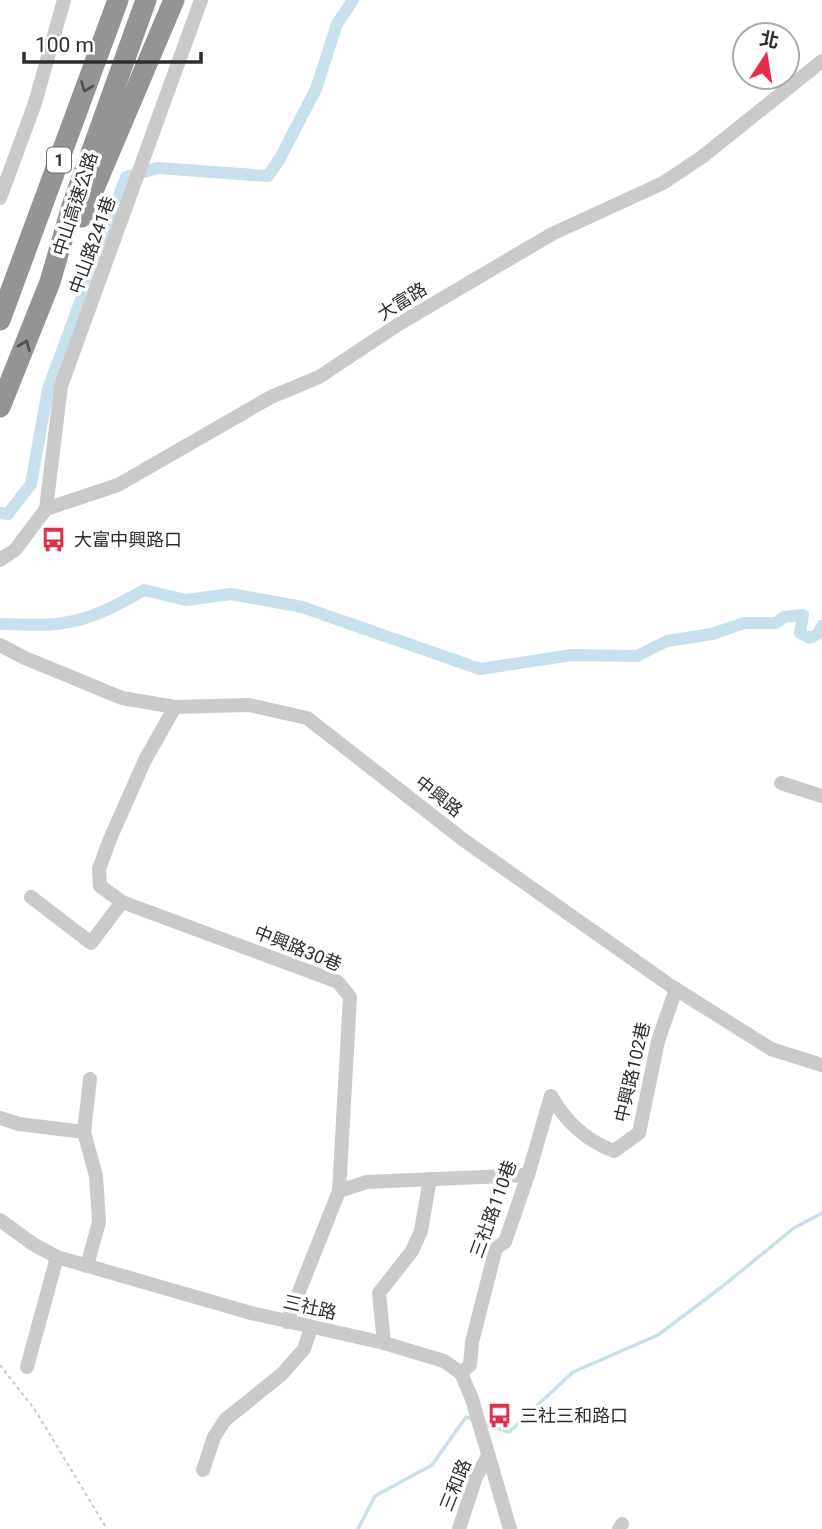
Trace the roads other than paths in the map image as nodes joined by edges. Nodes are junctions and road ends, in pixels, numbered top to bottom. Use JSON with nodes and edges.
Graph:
{"nodes":[{"id":1,"x":64,"y":0,"type":"edge"},
{"id":2,"x":118,"y":0,"type":"edge"},
{"id":3,"x":146,"y":0,"type":"edge"},
{"id":4,"x":174,"y":0,"type":"edge"},
{"id":5,"x":201,"y":0,"type":"edge"},
{"id":6,"x":822,"y":61,"type":"edge"},
{"id":7,"x":0,"y":198,"type":"edge"},
{"id":8,"x":51,"y":282,"type":"junction"},
{"id":9,"x":0,"y":320,"type":"edge"},
{"id":10,"x":0,"y":407,"type":"edge"},
{"id":11,"x":46,"y":509,"type":"junction"},
{"id":12,"x":0,"y":560,"type":"edge"},
{"id":13,"x":0,"y":645,"type":"edge"},
{"id":14,"x":175,"y":707,"type":"junction"},
{"id":15,"x":781,"y":783,"type":"dead end"},
{"id":16,"x":822,"y":796,"type":"edge"},
{"id":17,"x":31,"y":897,"type":"dead end"},
{"id":18,"x":122,"y":902,"type":"junction"},
{"id":19,"x":676,"y":989,"type":"junction"},
{"id":20,"x":822,"y":1065,"type":"edge"},
{"id":21,"x":90,"y":1079,"type":"dead end"},
{"id":22,"x":551,"y":1096,"type":"joint"},
{"id":23,"x":0,"y":1118,"type":"edge"},
{"id":24,"x":84,"y":1132,"type":"junction"},
{"id":25,"x":528,"y":1175,"type":"junction"},
{"id":26,"x":430,"y":1179,"type":"junction"},
{"id":27,"x":339,"y":1191,"type":"junction"},
{"id":28,"x":0,"y":1220,"type":"edge"},
{"id":29,"x":57,"y":1257,"type":"junction"},
{"id":30,"x":87,"y":1266,"type":"junction"},
{"id":31,"x":287,"y":1322,"type":"junction"},
{"id":32,"x":311,"y":1328,"type":"junction"},
{"id":33,"x":384,"y":1343,"type":"junction"},
{"id":34,"x":27,"y":1367,"type":"dead end"},
{"id":35,"x":461,"y":1373,"type":"junction"},
{"id":36,"x":488,"y":1456,"type":"junction"},
{"id":37,"x":203,"y":1470,"type":"dead end"},
{"id":38,"x":459,"y":1529,"type":"edge"},
{"id":39,"x":510,"y":1529,"type":"edge"}],
"edges":[{"from":1,"to":7,"type":"street"},
{"from":2,"to":9,"type":"highway","name":"中山高速公路","number":"1","one_way":true},
{"from":3,"to":8,"type":"highway","name":"中山高速公路","number":"1"},
{"from":4,"to":8,"type":"highway"},
{"from":5,"to":11,"type":"street","name":"中山路241巷"},
{"from":6,"to":11,"type":"street","name":"大富路"},
{"from":10,"to":8,"type":"highway","name":"中山高速公路","number":"1","one_way":true},
{"from":11,"to":12,"type":"street"},
{"from":13,"to":14,"type":"street","name":"中興路"},
{"from":14,"to":18,"type":"street","name":"中興路30巷"},
{"from":14,"to":19,"type":"street","name":"中興路"},
{"from":15,"to":16,"type":"street"},
{"from":17,"to":18,"type":"street"},
{"from":18,"to":27,"type":"street","name":"中興路30巷"},
{"from":19,"to":20,"type":"street","name":"中興路"},
{"from":19,"to":22,"type":"street","name":"中興路102巷"},
{"from":21,"to":24,"type":"street"},
{"from":22,"to":25,"type":"street","name":"三社路110巷"},
{"from":23,"to":24,"type":"street"},
{"from":24,"to":30,"type":"street"},
{"from":25,"to":26,"type":"street"},
{"from":25,"to":35,"type":"street","name":"三社路110巷"},
{"from":26,"to":27,"type":"street"},
{"from":26,"to":33,"type":"street"},
{"from":27,"to":31,"type":"street","name":"中興路30巷"},
{"from":28,"to":29,"type":"street","name":"三社路"},
{"from":29,"to":30,"type":"street","name":"三社路"},
{"from":29,"to":34,"type":"street"},
{"from":30,"to":31,"type":"street","name":"三社路"},
{"from":31,"to":32,"type":"street","name":"三社路"},
{"from":32,"to":33,"type":"street","name":"三社路"},
{"from":32,"to":37,"type":"street"},
{"from":33,"to":35,"type":"street","name":"三社路"},
{"from":35,"to":36,"type":"street"},
{"from":36,"to":38,"type":"street","name":"三和路"},
{"from":36,"to":39,"type":"street"}]}
